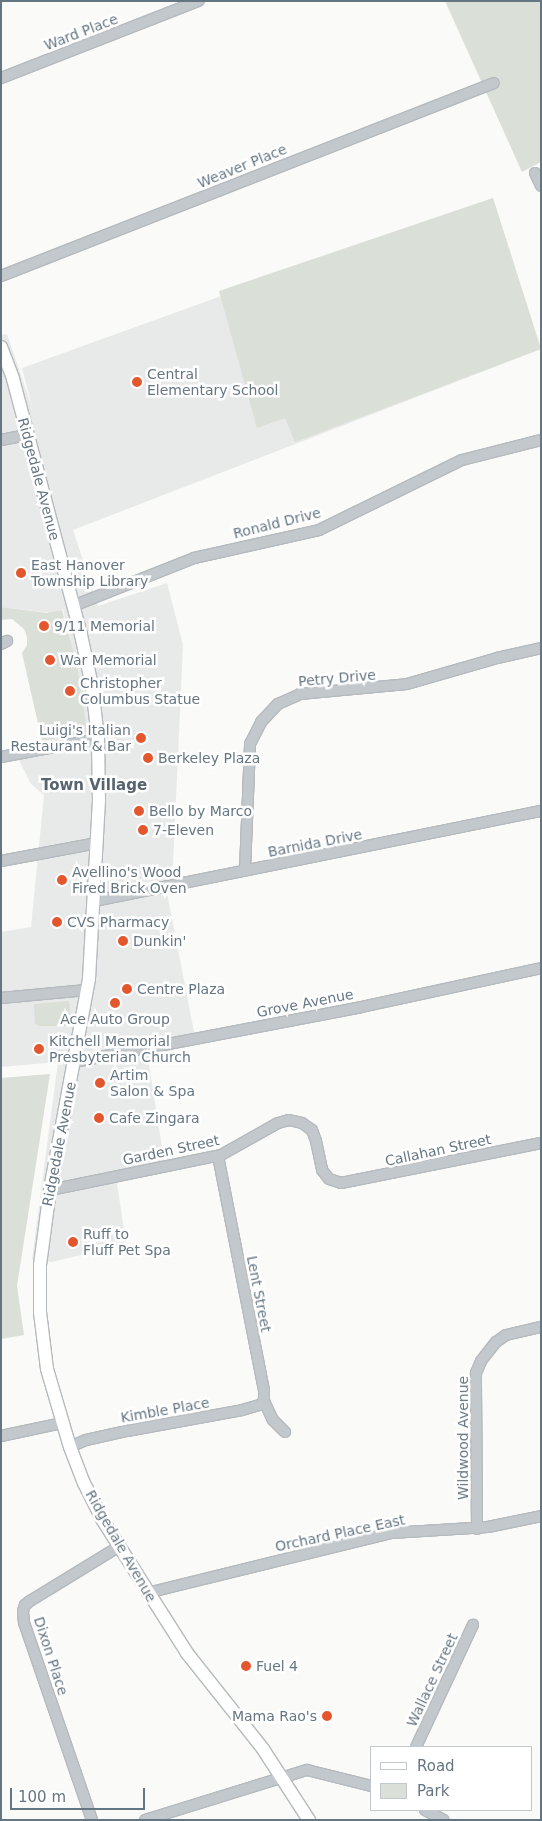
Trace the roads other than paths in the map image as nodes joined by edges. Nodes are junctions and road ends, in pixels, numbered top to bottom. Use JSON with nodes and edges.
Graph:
{"nodes":[{"id":1,"x":198,"y":1,"type":"edge"},
{"id":2,"x":1,"y":78,"type":"edge"},
{"id":3,"x":494,"y":83,"type":"dead end"},
{"id":4,"x":535,"y":173,"type":"dead end"},
{"id":5,"x":541,"y":186,"type":"edge"},
{"id":6,"x":1,"y":276,"type":"edge"},
{"id":7,"x":1,"y":347,"type":"edge"},
{"id":8,"x":26,"y":435,"type":"junction"},
{"id":9,"x":1,"y":440,"type":"edge"},
{"id":10,"x":541,"y":440,"type":"edge"},
{"id":11,"x":73,"y":606,"type":"junction"},
{"id":12,"x":541,"y":648,"type":"edge"},
{"id":13,"x":98,"y":740,"type":"junction"},
{"id":14,"x":1,"y":757,"type":"edge"},
{"id":15,"x":541,"y":811,"type":"edge"},
{"id":16,"x":97,"y":843,"type":"junction"},
{"id":17,"x":1,"y":861,"type":"edge"},
{"id":18,"x":245,"y":870,"type":"junction"},
{"id":19,"x":94,"y":901,"type":"junction"},
{"id":20,"x":541,"y":968,"type":"edge"},
{"id":21,"x":87,"y":990,"type":"junction"},
{"id":22,"x":1,"y":998,"type":"edge"},
{"id":23,"x":74,"y":1062,"type":"junction"},
{"id":24,"x":541,"y":1143,"type":"edge"},
{"id":25,"x":218,"y":1156,"type":"junction"},
{"id":26,"x":340,"y":1183,"type":"joint"},
{"id":27,"x":50,"y":1190,"type":"junction"},
{"id":28,"x":541,"y":1327,"type":"edge"},
{"id":29,"x":264,"y":1401,"type":"junction"},
{"id":30,"x":62,"y":1423,"type":"junction"},
{"id":31,"x":284,"y":1432,"type":"dead end"},
{"id":32,"x":1,"y":1436,"type":"edge"},
{"id":33,"x":70,"y":1447,"type":"junction"},
{"id":34,"x":541,"y":1516,"type":"edge"},
{"id":35,"x":477,"y":1529,"type":"junction"},
{"id":36,"x":118,"y":1547,"type":"junction"},
{"id":37,"x":147,"y":1593,"type":"junction"},
{"id":38,"x":474,"y":1625,"type":"dead end"},
{"id":39,"x":416,"y":1746,"type":"edge"},
{"id":40,"x":281,"y":1778,"type":"junction"},
{"id":41,"x":370,"y":1786,"type":"edge"},
{"id":42,"x":427,"y":1811,"type":"edge"},
{"id":43,"x":92,"y":1820,"type":"edge"},
{"id":44,"x":145,"y":1820,"type":"edge"},
{"id":45,"x":309,"y":1820,"type":"edge"},
{"id":46,"x":444,"y":1820,"type":"edge"}],
"edges":[{"from":1,"to":2,"type":"street","name":"Ward Place"},
{"from":3,"to":6,"type":"street","name":"Weaver Place"},
{"from":4,"to":5,"type":"street"},
{"from":7,"to":8,"type":"main road","name":"Ridgedale Avenue"},
{"from":8,"to":9,"type":"street"},
{"from":8,"to":11,"type":"main road","name":"Ridgedale Avenue"},
{"from":10,"to":11,"type":"street","name":"Ronald Drive"},
{"from":11,"to":13,"type":"main road","name":"Ridgedale Avenue"},
{"from":12,"to":18,"type":"street","name":"Petry Drive"},
{"from":13,"to":14,"type":"street"},
{"from":13,"to":16,"type":"main road","name":"Ridgedale Avenue"},
{"from":15,"to":18,"type":"street","name":"Barnida Drive"},
{"from":16,"to":17,"type":"street"},
{"from":16,"to":19,"type":"main road","name":"Ridgedale Avenue"},
{"from":18,"to":19,"type":"street","name":"Barnida Drive"},
{"from":19,"to":21,"type":"main road","name":"Ridgedale Avenue"},
{"from":20,"to":23,"type":"street","name":"Grove Avenue"},
{"from":21,"to":22,"type":"street"},
{"from":21,"to":23,"type":"main road","name":"Ridgedale Avenue"},
{"from":23,"to":27,"type":"main road","name":"Ridgedale Avenue"},
{"from":24,"to":26,"type":"street","name":"Callahan Street"},
{"from":25,"to":26,"type":"street","name":"Garden Street"},
{"from":25,"to":27,"type":"street","name":"Garden Street"},
{"from":25,"to":29,"type":"street","name":"Lent Street"},
{"from":27,"to":30,"type":"main road","name":"Ridgedale Avenue"},
{"from":28,"to":35,"type":"street","name":"Wildwood Avenue"},
{"from":29,"to":31,"type":"street","name":"Lent Street"},
{"from":29,"to":33,"type":"street","name":"Kimble Place"},
{"from":30,"to":32,"type":"street"},
{"from":30,"to":33,"type":"main road","name":"Ridgedale Avenue"},
{"from":33,"to":36,"type":"main road","name":"Ridgedale Avenue"},
{"from":34,"to":35,"type":"street","name":"Orchard Place East"},
{"from":35,"to":37,"type":"street","name":"Orchard Place East"},
{"from":36,"to":37,"type":"main road","name":"Ridgedale Avenue"},
{"from":36,"to":43,"type":"street","name":"Dixon Place"},
{"from":37,"to":40,"type":"main road","name":"Ridgedale Avenue"},
{"from":38,"to":39,"type":"street","name":"Wallace Street"},
{"from":40,"to":41,"type":"street"},
{"from":40,"to":44,"type":"street"},
{"from":40,"to":45,"type":"main road","name":"Ridgedale Avenue"},
{"from":42,"to":46,"type":"street"}]}
